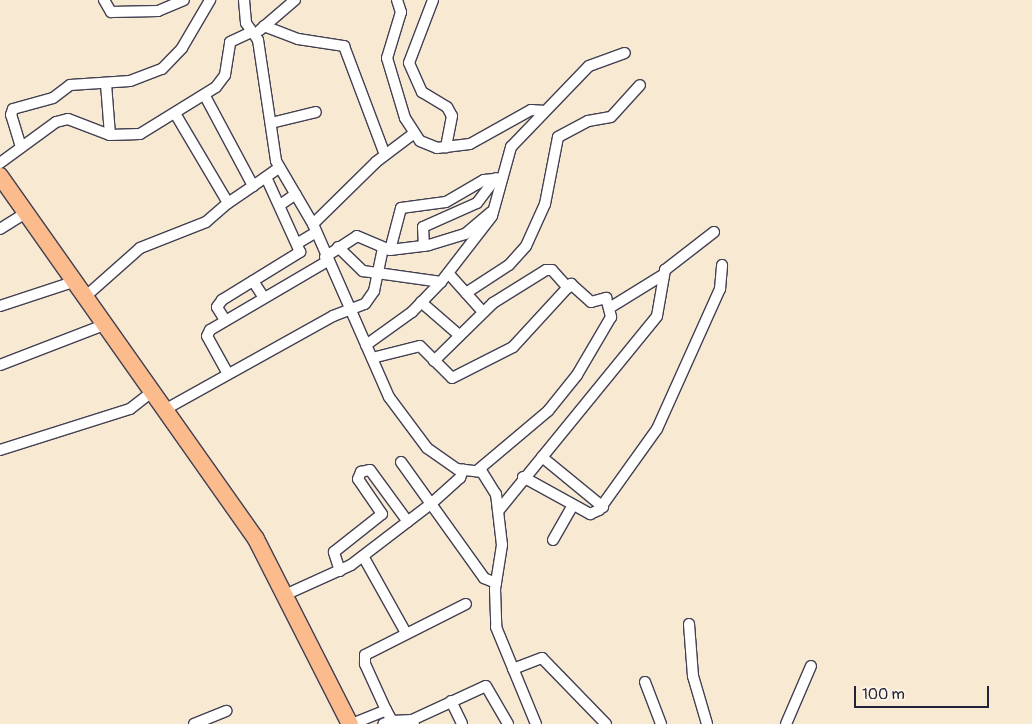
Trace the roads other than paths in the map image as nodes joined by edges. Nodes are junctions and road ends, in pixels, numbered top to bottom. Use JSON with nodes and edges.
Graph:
{"nodes":[{"id":1,"x":104,"y":0,"type":"edge"},
{"id":2,"x":184,"y":0,"type":"edge"},
{"id":3,"x":210,"y":0,"type":"edge"},
{"id":4,"x":244,"y":0,"type":"edge"},
{"id":5,"x":296,"y":0,"type":"edge"},
{"id":6,"x":433,"y":0,"type":"edge"},
{"id":7,"x":399,"y":1,"type":"edge"},
{"id":8,"x":264,"y":26,"type":"junction"},
{"id":9,"x":253,"y":33,"type":"junction"},
{"id":10,"x":625,"y":53,"type":"dead end"},
{"id":11,"x":106,"y":84,"type":"junction"},
{"id":12,"x":640,"y":85,"type":"dead end"},
{"id":13,"x":205,"y":96,"type":"junction"},
{"id":14,"x":545,"y":111,"type":"junction"},
{"id":15,"x":316,"y":112,"type":"dead end"},
{"id":16,"x":176,"y":115,"type":"junction"},
{"id":17,"x":271,"y":123,"type":"junction"},
{"id":18,"x":413,"y":134,"type":"junction"},
{"id":19,"x":110,"y":135,"type":"junction"},
{"id":20,"x":21,"y":147,"type":"junction"},
{"id":21,"x":446,"y":147,"type":"junction"},
{"id":22,"x":385,"y":155,"type":"junction"},
{"id":23,"x":0,"y":163,"type":"edge"},
{"id":24,"x":279,"y":168,"type":"junction"},
{"id":25,"x":0,"y":176,"type":"edge"},
{"id":26,"x":266,"y":177,"type":"junction"},
{"id":27,"x":499,"y":178,"type":"junction"},
{"id":28,"x":253,"y":186,"type":"junction"},
{"id":29,"x":296,"y":194,"type":"junction"},
{"id":30,"x":228,"y":203,"type":"junction"},
{"id":31,"x":280,"y":205,"type":"junction"},
{"id":32,"x":494,"y":209,"type":"junction"},
{"id":33,"x":27,"y":212,"type":"junction"},
{"id":34,"x":315,"y":228,"type":"junction"},
{"id":35,"x":0,"y":229,"type":"edge"},
{"id":36,"x":714,"y":232,"type":"dead end"},
{"id":37,"x":298,"y":243,"type":"junction"},
{"id":38,"x":424,"y":246,"type":"junction"},
{"id":39,"x":338,"y":247,"type":"junction"},
{"id":40,"x":386,"y":249,"type":"junction"},
{"id":41,"x":326,"y":259,"type":"junction"},
{"id":42,"x":722,"y":265,"type":"dead end"},
{"id":43,"x":449,"y":274,"type":"junction"},
{"id":44,"x":377,"y":275,"type":"junction"},
{"id":45,"x":661,"y":276,"type":"junction"},
{"id":46,"x":76,"y":281,"type":"junction"},
{"id":47,"x":253,"y":281,"type":"junction"},
{"id":48,"x":441,"y":282,"type":"junction"},
{"id":49,"x":568,"y":288,"type":"junction"},
{"id":50,"x":466,"y":293,"type":"junction"},
{"id":51,"x":86,"y":296,"type":"junction"},
{"id":52,"x":264,"y":298,"type":"junction"},
{"id":53,"x":422,"y":302,"type":"junction"},
{"id":54,"x":0,"y":306,"type":"edge"},
{"id":55,"x":611,"y":307,"type":"junction"},
{"id":56,"x":350,"y":312,"type":"junction"},
{"id":57,"x":483,"y":312,"type":"junction"},
{"id":58,"x":225,"y":320,"type":"junction"},
{"id":59,"x":106,"y":324,"type":"junction"},
{"id":60,"x":459,"y":335,"type":"junction"},
{"id":61,"x":366,"y":345,"type":"junction"},
{"id":62,"x":372,"y":358,"type":"junction"},
{"id":63,"x":434,"y":361,"type":"junction"},
{"id":64,"x":0,"y":365,"type":"edge"},
{"id":65,"x":228,"y":374,"type":"junction"},
{"id":66,"x":153,"y":392,"type":"junction"},
{"id":67,"x":166,"y":410,"type":"junction"},
{"id":68,"x":0,"y":450,"type":"edge"},
{"id":69,"x":542,"y":457,"type":"junction"},
{"id":70,"x":401,"y":462,"type":"dead end"},
{"id":71,"x":463,"y":470,"type":"junction"},
{"id":72,"x":478,"y":470,"type":"junction"},
{"id":73,"x":523,"y":477,"type":"junction"},
{"id":74,"x":432,"y":503,"type":"junction"},
{"id":75,"x":573,"y":505,"type":"junction"},
{"id":76,"x":603,"y":506,"type":"junction"},
{"id":77,"x":500,"y":510,"type":"junction"},
{"id":78,"x":408,"y":522,"type":"junction"},
{"id":79,"x":553,"y":540,"type":"dead end"},
{"id":80,"x":364,"y":556,"type":"junction"},
{"id":81,"x":340,"y":571,"type":"junction"},
{"id":82,"x":496,"y":582,"type":"junction"},
{"id":83,"x":287,"y":594,"type":"junction"},
{"id":84,"x":466,"y":604,"type":"dead end"},
{"id":85,"x":689,"y":624,"type":"dead end"},
{"id":86,"x":406,"y":634,"type":"junction"},
{"id":87,"x":811,"y":666,"type":"dead end"},
{"id":88,"x":513,"y":669,"type":"junction"},
{"id":89,"x":645,"y":682,"type":"dead end"},
{"id":90,"x":451,"y":701,"type":"junction"},
{"id":91,"x":386,"y":710,"type":"junction"},
{"id":92,"x":227,"y":711,"type":"dead end"},
{"id":93,"x":388,"y":722,"type":"edge"},
{"id":94,"x":413,"y":722,"type":"edge"},
{"id":95,"x":194,"y":724,"type":"edge"},
{"id":96,"x":351,"y":724,"type":"edge"},
{"id":97,"x":462,"y":724,"type":"edge"},
{"id":98,"x":508,"y":724,"type":"edge"},
{"id":99,"x":536,"y":724,"type":"edge"},
{"id":100,"x":606,"y":724,"type":"edge"},
{"id":101,"x":662,"y":724,"type":"edge"},
{"id":102,"x":707,"y":724,"type":"edge"},
{"id":103,"x":786,"y":724,"type":"edge"}],
"edges":[{"from":1,"to":2,"type":"street"},
{"from":3,"to":11,"type":"street"},
{"from":4,"to":9,"type":"street"},
{"from":5,"to":8,"type":"street"},
{"from":6,"to":21,"type":"street"},
{"from":7,"to":18,"type":"street"},
{"from":8,"to":9,"type":"street"},
{"from":8,"to":22,"type":"street"},
{"from":9,"to":13,"type":"street"},
{"from":9,"to":17,"type":"street"},
{"from":10,"to":14,"type":"street"},
{"from":11,"to":19,"type":"street"},
{"from":11,"to":20,"type":"street"},
{"from":12,"to":50,"type":"street"},
{"from":13,"to":16,"type":"street"},
{"from":13,"to":28,"type":"street"},
{"from":14,"to":21,"type":"street"},
{"from":14,"to":27,"type":"street"},
{"from":15,"to":17,"type":"street"},
{"from":16,"to":19,"type":"street"},
{"from":16,"to":30,"type":"street"},
{"from":17,"to":24,"type":"street"},
{"from":18,"to":21,"type":"street"},
{"from":18,"to":22,"type":"street"},
{"from":19,"to":20,"type":"street"},
{"from":20,"to":23,"type":"street"},
{"from":22,"to":34,"type":"street"},
{"from":24,"to":26,"type":"street"},
{"from":24,"to":29,"type":"street"},
{"from":25,"to":33,"type":"main road"},
{"from":26,"to":28,"type":"street"},
{"from":26,"to":31,"type":"street"},
{"from":27,"to":32,"type":"street"},
{"from":27,"to":38,"type":"street"},
{"from":27,"to":40,"type":"street"},
{"from":28,"to":30,"type":"street"},
{"from":29,"to":31,"type":"street"},
{"from":29,"to":34,"type":"street"},
{"from":30,"to":51,"type":"street"},
{"from":31,"to":37,"type":"street"},
{"from":32,"to":38,"type":"street"},
{"from":32,"to":43,"type":"street"},
{"from":33,"to":35,"type":"street"},
{"from":33,"to":46,"type":"main road"},
{"from":34,"to":37,"type":"street"},
{"from":34,"to":41,"type":"street"},
{"from":36,"to":45,"type":"street"},
{"from":37,"to":47,"type":"street"},
{"from":38,"to":40,"type":"street"},
{"from":39,"to":40,"type":"street"},
{"from":39,"to":41,"type":"street"},
{"from":39,"to":44,"type":"street"},
{"from":40,"to":44,"type":"street"},
{"from":41,"to":52,"type":"street"},
{"from":41,"to":56,"type":"street"},
{"from":42,"to":76,"type":"street"},
{"from":43,"to":48,"type":"street"},
{"from":43,"to":50,"type":"street"},
{"from":44,"to":48,"type":"street"},
{"from":44,"to":56,"type":"street"},
{"from":45,"to":55,"type":"street"},
{"from":45,"to":69,"type":"street"},
{"from":46,"to":51,"type":"main road"},
{"from":46,"to":54,"type":"street"},
{"from":47,"to":52,"type":"street"},
{"from":47,"to":58,"type":"street"},
{"from":48,"to":53,"type":"street"},
{"from":49,"to":55,"type":"street"},
{"from":49,"to":57,"type":"street"},
{"from":49,"to":63,"type":"street"},
{"from":50,"to":57,"type":"street"},
{"from":51,"to":59,"type":"main road"},
{"from":52,"to":58,"type":"street"},
{"from":53,"to":60,"type":"street"},
{"from":53,"to":61,"type":"street"},
{"from":55,"to":72,"type":"street"},
{"from":56,"to":61,"type":"street"},
{"from":56,"to":65,"type":"street"},
{"from":57,"to":60,"type":"street"},
{"from":58,"to":65,"type":"street"},
{"from":59,"to":64,"type":"street"},
{"from":59,"to":66,"type":"main road"},
{"from":60,"to":63,"type":"street"},
{"from":61,"to":62,"type":"street"},
{"from":62,"to":63,"type":"street"},
{"from":62,"to":71,"type":"street"},
{"from":65,"to":67,"type":"street"},
{"from":66,"to":67,"type":"main road"},
{"from":66,"to":68,"type":"street"},
{"from":67,"to":83,"type":"main road"},
{"from":69,"to":73,"type":"street"},
{"from":69,"to":76,"type":"street"},
{"from":70,"to":74,"type":"street"},
{"from":71,"to":72,"type":"street"},
{"from":71,"to":74,"type":"street"},
{"from":72,"to":77,"type":"street"},
{"from":73,"to":75,"type":"street"},
{"from":73,"to":77,"type":"street"},
{"from":74,"to":78,"type":"street"},
{"from":74,"to":82,"type":"street"},
{"from":75,"to":76,"type":"street"},
{"from":75,"to":79,"type":"street"},
{"from":77,"to":82,"type":"street"},
{"from":78,"to":80,"type":"street"},
{"from":78,"to":81,"type":"street"},
{"from":80,"to":81,"type":"street"},
{"from":80,"to":86,"type":"street"},
{"from":81,"to":83,"type":"street"},
{"from":82,"to":88,"type":"street"},
{"from":83,"to":96,"type":"main road"},
{"from":84,"to":86,"type":"street"},
{"from":85,"to":102,"type":"street"},
{"from":86,"to":91,"type":"street"},
{"from":87,"to":103,"type":"street"},
{"from":88,"to":99,"type":"street"},
{"from":88,"to":100,"type":"street"},
{"from":89,"to":101,"type":"street"},
{"from":90,"to":94,"type":"street"},
{"from":90,"to":97,"type":"street"},
{"from":90,"to":98,"type":"street"},
{"from":91,"to":93,"type":"street"},
{"from":91,"to":96,"type":"street"},
{"from":92,"to":95,"type":"street"},
{"from":93,"to":94,"type":"street"}]}
